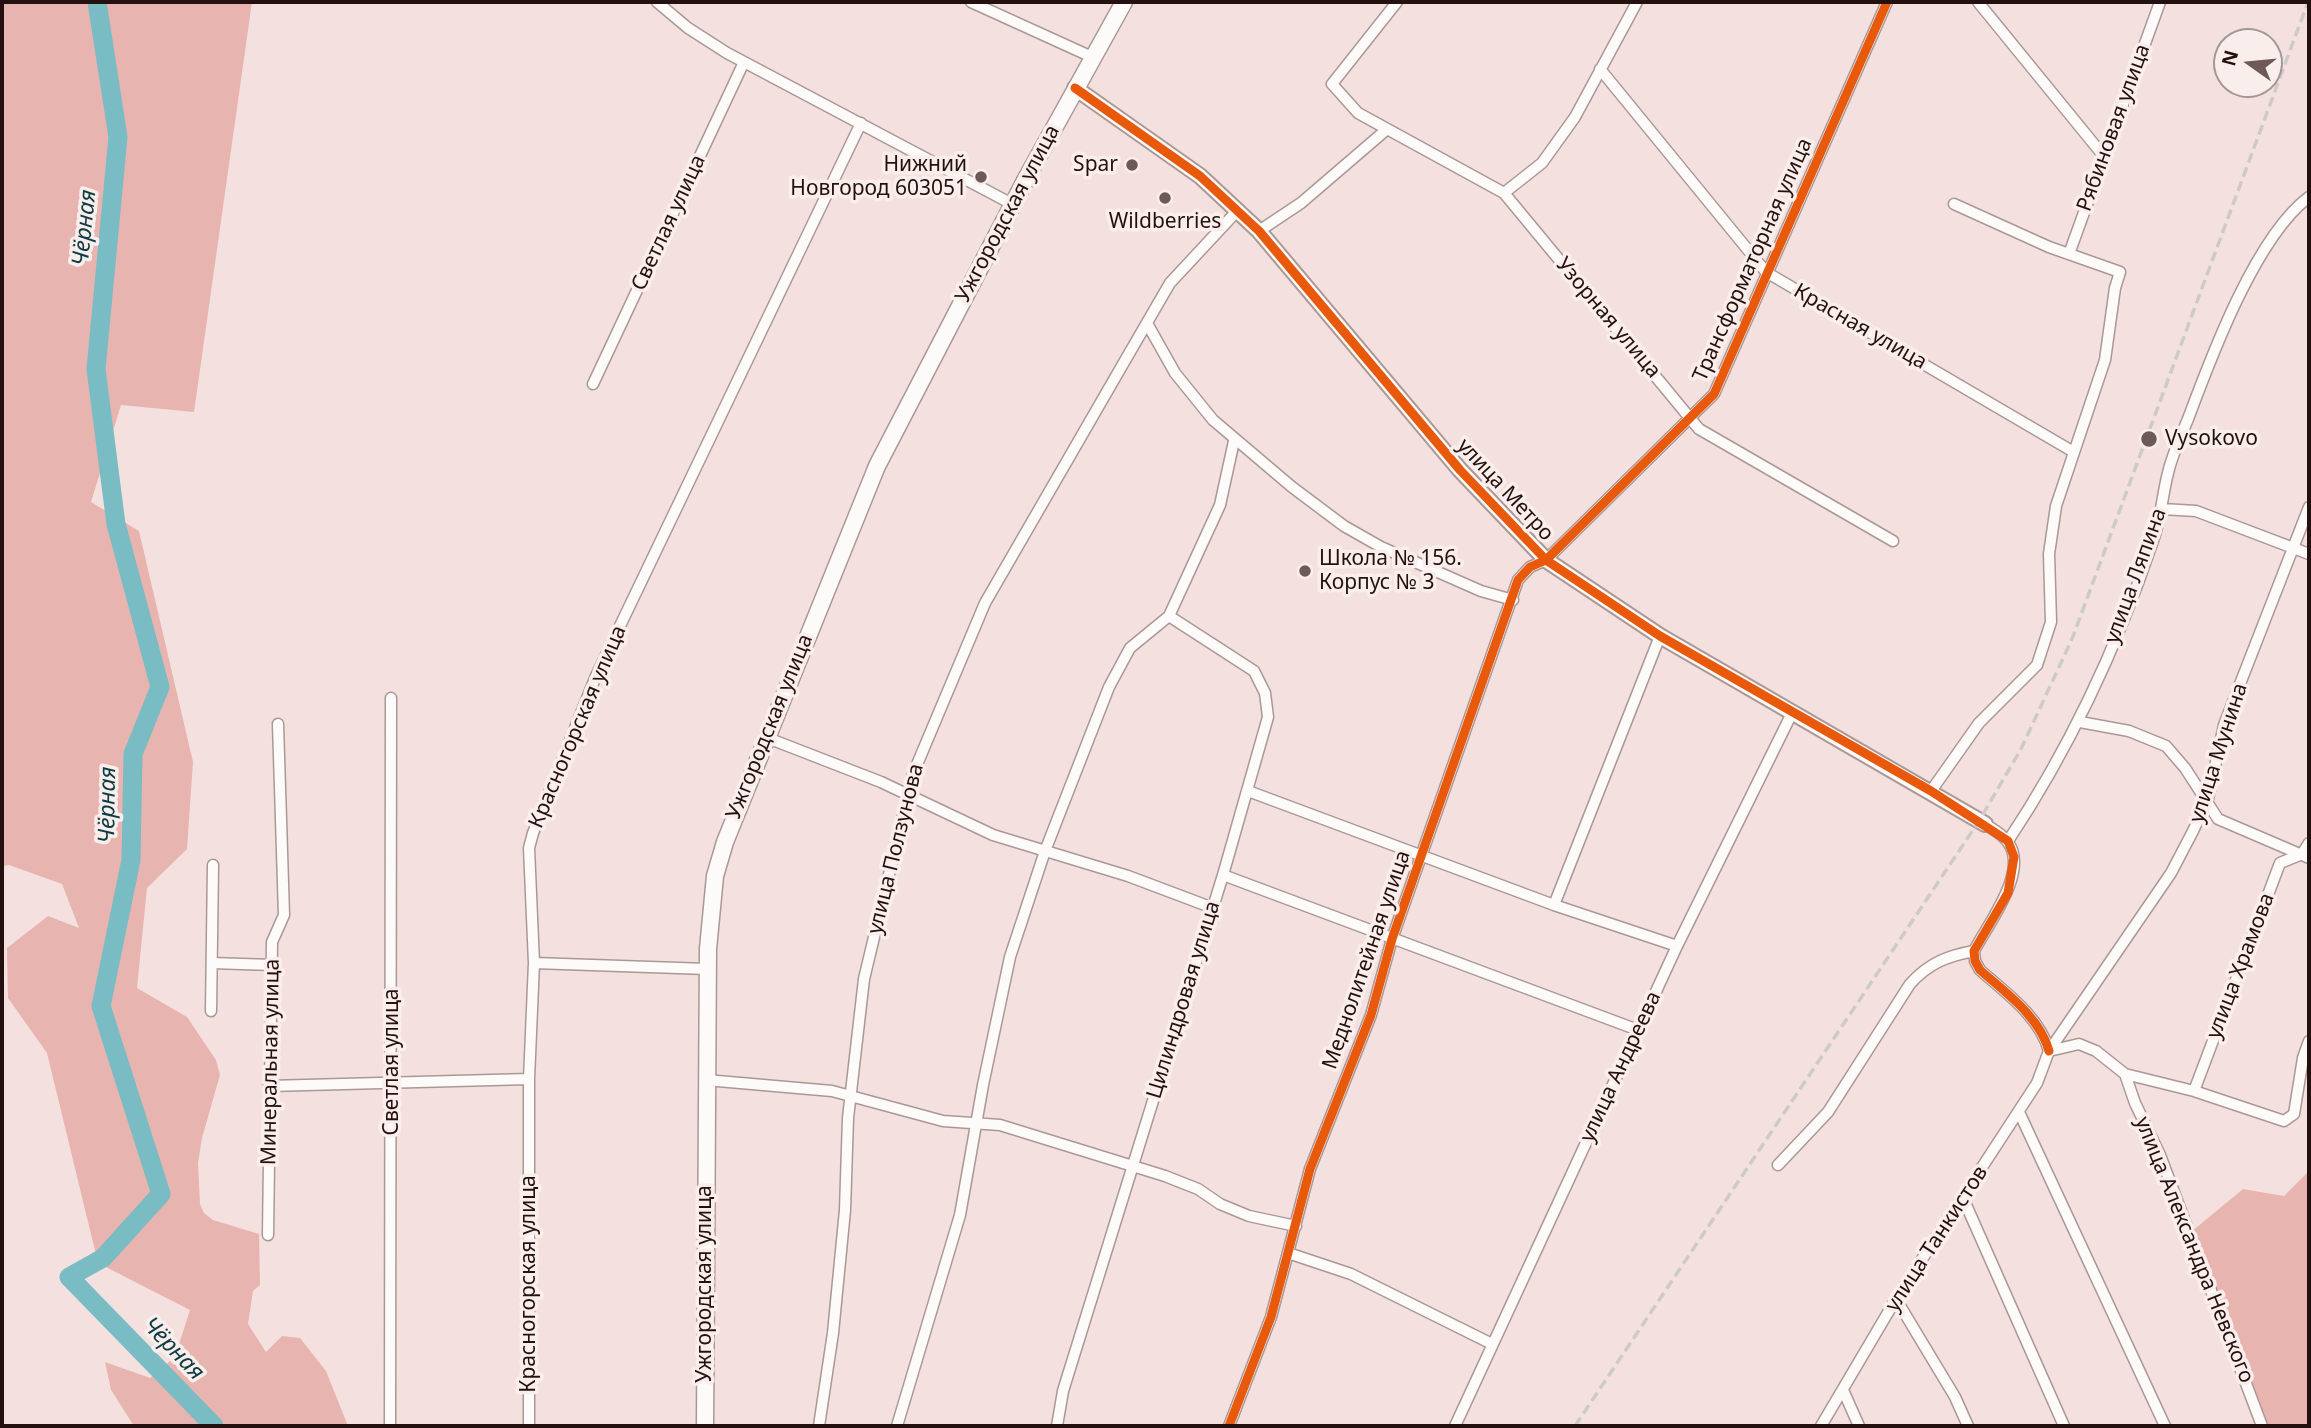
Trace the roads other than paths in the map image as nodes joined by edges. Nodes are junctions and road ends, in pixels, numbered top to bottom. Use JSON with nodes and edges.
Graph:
{"nodes":[{"id":1,"x":657,"y":2,"type":"edge"},
{"id":2,"x":971,"y":2,"type":"edge"},
{"id":3,"x":1125,"y":2,"type":"edge"},
{"id":4,"x":1397,"y":2,"type":"edge"},
{"id":5,"x":1637,"y":2,"type":"edge"},
{"id":6,"x":1887,"y":2,"type":"edge"},
{"id":7,"x":1978,"y":2,"type":"edge"},
{"id":8,"x":2160,"y":2,"type":"edge"},
{"id":9,"x":1092,"y":57,"type":"junction"},
{"id":10,"x":744,"y":62,"type":"junction"},
{"id":11,"x":1600,"y":69,"type":"junction"},
{"id":12,"x":1075,"y":88,"type":"junction"},
{"id":13,"x":861,"y":123,"type":"junction"},
{"id":14,"x":1387,"y":130,"type":"junction"},
{"id":15,"x":2102,"y":154,"type":"junction"},
{"id":16,"x":1504,"y":193,"type":"junction"},
{"id":17,"x":2309,"y":197,"type":"edge"},
{"id":18,"x":1012,"y":204,"type":"junction"},
{"id":19,"x":1954,"y":204,"type":"dead end"},
{"id":20,"x":1238,"y":210,"type":"junction"},
{"id":21,"x":1259,"y":231,"type":"junction"},
{"id":22,"x":2068,"y":254,"type":"junction"},
{"id":23,"x":1766,"y":272,"type":"junction"},
{"id":24,"x":1148,"y":325,"type":"junction"},
{"id":25,"x":593,"y":384,"type":"dead end"},
{"id":26,"x":1690,"y":416,"type":"junction"},
{"id":27,"x":1234,"y":441,"type":"junction"},
{"id":28,"x":2072,"y":451,"type":"junction"},
{"id":29,"x":2309,"y":508,"type":"edge"},
{"id":30,"x":2162,"y":509,"type":"junction"},
{"id":31,"x":1893,"y":541,"type":"dead end"},
{"id":32,"x":2293,"y":548,"type":"junction"},
{"id":33,"x":2309,"y":554,"type":"edge"},
{"id":34,"x":1546,"y":559,"type":"junction"},
{"id":35,"x":1513,"y":600,"type":"junction"},
{"id":36,"x":1169,"y":616,"type":"junction"},
{"id":37,"x":1660,"y":636,"type":"junction"},
{"id":38,"x":391,"y":698,"type":"dead end"},
{"id":39,"x":1793,"y":711,"type":"junction"},
{"id":40,"x":2080,"y":722,"type":"junction"},
{"id":41,"x":278,"y":724,"type":"dead end"},
{"id":42,"x":765,"y":737,"type":"junction"},
{"id":43,"x":1248,"y":791,"type":"junction"},
{"id":44,"x":1931,"y":791,"type":"junction"},
{"id":45,"x":909,"y":796,"type":"junction"},
{"id":46,"x":2206,"y":803,"type":"junction"},
{"id":47,"x":1985,"y":824,"type":"joint"},
{"id":48,"x":2008,"y":841,"type":"junction"},
{"id":49,"x":2309,"y":843,"type":"edge"},
{"id":50,"x":1045,"y":851,"type":"junction"},
{"id":51,"x":1420,"y":856,"type":"junction"},
{"id":52,"x":2306,"y":856,"type":"edge"},
{"id":53,"x":213,"y":865,"type":"dead end"},
{"id":54,"x":1223,"y":876,"type":"junction"},
{"id":55,"x":1554,"y":905,"type":"junction"},
{"id":56,"x":1213,"y":908,"type":"junction"},
{"id":57,"x":1392,"y":939,"type":"junction"},
{"id":58,"x":1678,"y":946,"type":"junction"},
{"id":59,"x":1974,"y":951,"type":"junction"},
{"id":60,"x":212,"y":963,"type":"junction"},
{"id":61,"x":534,"y":963,"type":"junction"},
{"id":62,"x":272,"y":965,"type":"junction"},
{"id":63,"x":708,"y":969,"type":"junction"},
{"id":64,"x":211,"y":1010,"type":"dead end"},
{"id":65,"x":1638,"y":1030,"type":"junction"},
{"id":66,"x":2309,"y":1041,"type":"edge"},
{"id":67,"x":2049,"y":1051,"type":"junction"},
{"id":68,"x":2126,"y":1074,"type":"junction"},
{"id":69,"x":529,"y":1079,"type":"junction"},
{"id":70,"x":706,"y":1080,"type":"junction"},
{"id":71,"x":392,"y":1081,"type":"junction"},
{"id":72,"x":269,"y":1086,"type":"junction"},
{"id":73,"x":2194,"y":1091,"type":"junction"},
{"id":74,"x":852,"y":1095,"type":"junction"},
{"id":75,"x":2019,"y":1112,"type":"junction"},
{"id":76,"x":978,"y":1124,"type":"junction"},
{"id":77,"x":1133,"y":1165,"type":"junction"},
{"id":78,"x":1778,"y":1165,"type":"dead end"},
{"id":79,"x":1963,"y":1198,"type":"junction"},
{"id":80,"x":1296,"y":1226,"type":"junction"},
{"id":81,"x":268,"y":1235,"type":"dead end"},
{"id":82,"x":1288,"y":1253,"type":"junction"},
{"id":83,"x":1896,"y":1299,"type":"junction"},
{"id":84,"x":1492,"y":1344,"type":"junction"},
{"id":85,"x":1843,"y":1390,"type":"junction"},
{"id":86,"x":390,"y":1426,"type":"edge"},
{"id":87,"x":529,"y":1426,"type":"edge"},
{"id":88,"x":705,"y":1426,"type":"edge"},
{"id":89,"x":819,"y":1426,"type":"edge"},
{"id":90,"x":897,"y":1426,"type":"edge"},
{"id":91,"x":1057,"y":1426,"type":"edge"},
{"id":92,"x":1229,"y":1426,"type":"edge"},
{"id":93,"x":1455,"y":1426,"type":"edge"},
{"id":94,"x":1821,"y":1426,"type":"edge"},
{"id":95,"x":1859,"y":1426,"type":"edge"},
{"id":96,"x":1968,"y":1426,"type":"edge"},
{"id":97,"x":2064,"y":1426,"type":"edge"},
{"id":98,"x":2165,"y":1426,"type":"edge"},
{"id":99,"x":2262,"y":1426,"type":"edge"}],
"edges":[{"from":1,"to":10,"type":"street"},
{"from":2,"to":9,"type":"street"},
{"from":3,"to":9,"type":"main road","name":"Ужгородская улица"},
{"from":4,"to":14,"type":"street","name":"Узорная улица"},
{"from":5,"to":11,"type":"street"},
{"from":6,"to":23,"type":"street","name":"Трансформаторная улица"},
{"from":7,"to":15,"type":"street"},
{"from":8,"to":15,"type":"street","name":"Рябиновая улица"},
{"from":9,"to":12,"type":"main road","name":"Ужгородская улица"},
{"from":10,"to":13,"type":"street"},
{"from":10,"to":25,"type":"street","name":"Светлая улица"},
{"from":11,"to":16,"type":"street"},
{"from":11,"to":23,"type":"street","name":"Красная улица"},
{"from":12,"to":18,"type":"main road","name":"Ужгородская улица"},
{"from":12,"to":20,"type":"street","name":"улица Метро"},
{"from":13,"to":18,"type":"street"},
{"from":13,"to":61,"type":"street","name":"Красногорская улица"},
{"from":14,"to":16,"type":"street","name":"Узорная улица"},
{"from":14,"to":21,"type":"street"},
{"from":15,"to":22,"type":"street","name":"Рябиновая улица"},
{"from":16,"to":26,"type":"street","name":"Узорная улица"},
{"from":17,"to":30,"type":"street","name":"улица Ляпина"},
{"from":18,"to":42,"type":"main road","name":"Ужгородская улица"},
{"from":19,"to":22,"type":"street"},
{"from":20,"to":21,"type":"street","name":"улица Метро"},
{"from":20,"to":24,"type":"street","name":"улица Ползунова"},
{"from":21,"to":34,"type":"street","name":"улица Метро"},
{"from":22,"to":28,"type":"street"},
{"from":23,"to":26,"type":"street","name":"Трансформаторная улица"},
{"from":23,"to":28,"type":"street","name":"Красная улица"},
{"from":24,"to":27,"type":"street"},
{"from":24,"to":45,"type":"street","name":"улица Ползунова"},
{"from":26,"to":31,"type":"street","name":"Узорная улица"},
{"from":26,"to":34,"type":"street","name":"Трансформаторная улица"},
{"from":27,"to":35,"type":"street"},
{"from":27,"to":36,"type":"street"},
{"from":28,"to":44,"type":"street"},
{"from":29,"to":32,"type":"street","name":"улица Мунина"},
{"from":30,"to":32,"type":"street"},
{"from":30,"to":40,"type":"street","name":"улица Ляпина"},
{"from":32,"to":33,"type":"street"},
{"from":32,"to":46,"type":"street","name":"улица Мунина"},
{"from":34,"to":35,"type":"street","name":"Меднолитейная улица"},
{"from":34,"to":37,"type":"street","name":"улица Метро"},
{"from":35,"to":51,"type":"street","name":"Меднолитейная улица"},
{"from":36,"to":43,"type":"street","name":"Цилиндровая улица"},
{"from":36,"to":50,"type":"street"},
{"from":37,"to":39,"type":"street","name":"улица Метро"},
{"from":37,"to":55,"type":"street"},
{"from":38,"to":71,"type":"street","name":"Светлая улица"},
{"from":39,"to":44,"type":"street","name":"улица Метро"},
{"from":39,"to":58,"type":"street","name":"улица Андреева"},
{"from":40,"to":46,"type":"street"},
{"from":40,"to":48,"type":"street","name":"улица Ляпина"},
{"from":41,"to":62,"type":"street","name":"Минеральная улица"},
{"from":42,"to":45,"type":"street"},
{"from":42,"to":63,"type":"main road","name":"Ужгородская улица"},
{"from":43,"to":51,"type":"street"},
{"from":43,"to":54,"type":"street","name":"Цилиндровая улица"},
{"from":44,"to":47,"type":"street","name":"улица Метро"},
{"from":45,"to":50,"type":"street"},
{"from":45,"to":74,"type":"street","name":"улица Ползунова"},
{"from":46,"to":52,"type":"street"},
{"from":46,"to":67,"type":"street","name":"улица Мунина"},
{"from":47,"to":48,"type":"street"},
{"from":48,"to":59,"type":"street"},
{"from":49,"to":52,"type":"street"},
{"from":50,"to":56,"type":"street"},
{"from":50,"to":76,"type":"street"},
{"from":51,"to":55,"type":"street"},
{"from":51,"to":57,"type":"street","name":"Меднолитейная улица"},
{"from":52,"to":73,"type":"street","name":"улица Храмова"},
{"from":53,"to":60,"type":"street"},
{"from":54,"to":56,"type":"street","name":"Цилиндровая улица"},
{"from":54,"to":57,"type":"street"},
{"from":55,"to":58,"type":"street"},
{"from":56,"to":77,"type":"street","name":"Цилиндровая улица"},
{"from":57,"to":65,"type":"street"},
{"from":57,"to":80,"type":"street","name":"Меднолитейная улица"},
{"from":58,"to":65,"type":"street","name":"улица Андреева"},
{"from":59,"to":67,"type":"street"},
{"from":59,"to":78,"type":"street"},
{"from":60,"to":62,"type":"street"},
{"from":60,"to":64,"type":"street"},
{"from":61,"to":63,"type":"street"},
{"from":61,"to":69,"type":"street","name":"Красногорская улица"},
{"from":62,"to":72,"type":"street","name":"Минеральная улица"},
{"from":63,"to":70,"type":"main road","name":"Ужгородская улица"},
{"from":65,"to":84,"type":"street","name":"улица Андреева"},
{"from":66,"to":73,"type":"street"},
{"from":67,"to":68,"type":"street"},
{"from":67,"to":75,"type":"street","name":"улица Танкистов"},
{"from":68,"to":73,"type":"street"},
{"from":68,"to":99,"type":"street","name":"улица Александра Невского"},
{"from":69,"to":71,"type":"street"},
{"from":69,"to":87,"type":"street","name":"Красногорская улица"},
{"from":70,"to":74,"type":"street"},
{"from":70,"to":88,"type":"main road","name":"Ужгородская улица"},
{"from":71,"to":72,"type":"street"},
{"from":71,"to":86,"type":"street","name":"Светлая улица"},
{"from":72,"to":81,"type":"street","name":"Минеральная улица"},
{"from":74,"to":76,"type":"street"},
{"from":74,"to":89,"type":"street","name":"улица Ползунова"},
{"from":75,"to":79,"type":"street","name":"улица Танкистов"},
{"from":75,"to":98,"type":"street"},
{"from":76,"to":77,"type":"street"},
{"from":76,"to":90,"type":"street"},
{"from":77,"to":80,"type":"street"},
{"from":77,"to":91,"type":"street","name":"Цилиндровая улица"},
{"from":79,"to":83,"type":"street","name":"улица Танкистов"},
{"from":79,"to":97,"type":"street"},
{"from":80,"to":82,"type":"street","name":"Меднолитейная улица"},
{"from":82,"to":84,"type":"street"},
{"from":82,"to":92,"type":"street","name":"Меднолитейная улица"},
{"from":83,"to":85,"type":"street","name":"улица Танкистов"},
{"from":83,"to":96,"type":"street"},
{"from":84,"to":93,"type":"street","name":"улица Андреева"},
{"from":85,"to":94,"type":"street","name":"улица Танкистов"},
{"from":85,"to":95,"type":"street"}]}
